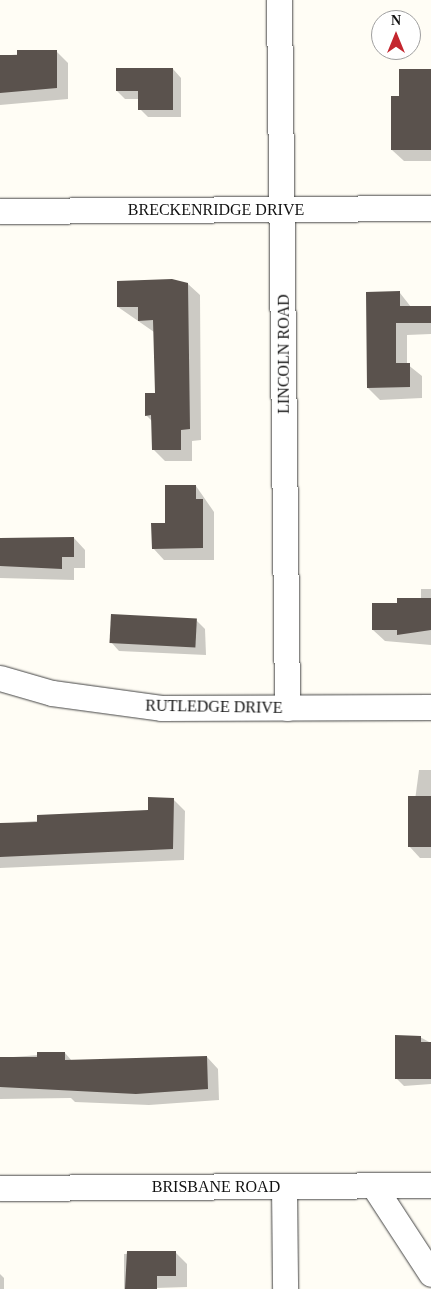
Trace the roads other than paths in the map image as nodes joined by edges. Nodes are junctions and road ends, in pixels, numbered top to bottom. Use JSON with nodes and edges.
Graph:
{"nodes":[{"id":1,"x":279,"y":0,"type":"edge"},
{"id":2,"x":431,"y":208,"type":"edge"},
{"id":3,"x":283,"y":209,"type":"junction"},
{"id":4,"x":0,"y":211,"type":"edge"},
{"id":5,"x":0,"y":678,"type":"edge"},
{"id":6,"x":431,"y":707,"type":"edge"},
{"id":7,"x":287,"y":708,"type":"junction"},
{"id":8,"x":373,"y":1185,"type":"junction"},
{"id":9,"x":431,"y":1185,"type":"edge"},
{"id":10,"x":284,"y":1186,"type":"junction"},
{"id":11,"x":0,"y":1188,"type":"edge"},
{"id":12,"x":431,"y":1274,"type":"edge"},
{"id":13,"x":285,"y":1289,"type":"edge"}],
"edges":[{"from":1,"to":3,"type":"street","name":"LINCOLN ROAD"},
{"from":2,"to":3,"type":"street","name":"BRECKENRIDGE DRIVE"},
{"from":3,"to":4,"type":"street","name":"BRECKENRIDGE DRIVE"},
{"from":3,"to":7,"type":"street","name":"LINCOLN ROAD"},
{"from":5,"to":7,"type":"street","name":"RUTLEDGE DRIVE"},
{"from":6,"to":7,"type":"street","name":"RUTLEDGE DRIVE"},
{"from":8,"to":9,"type":"street","name":"BRISBANE ROAD"},
{"from":8,"to":10,"type":"street","name":"BRISBANE ROAD"},
{"from":8,"to":12,"type":"street"},
{"from":10,"to":11,"type":"street","name":"BRISBANE ROAD"},
{"from":10,"to":13,"type":"street"}]}
